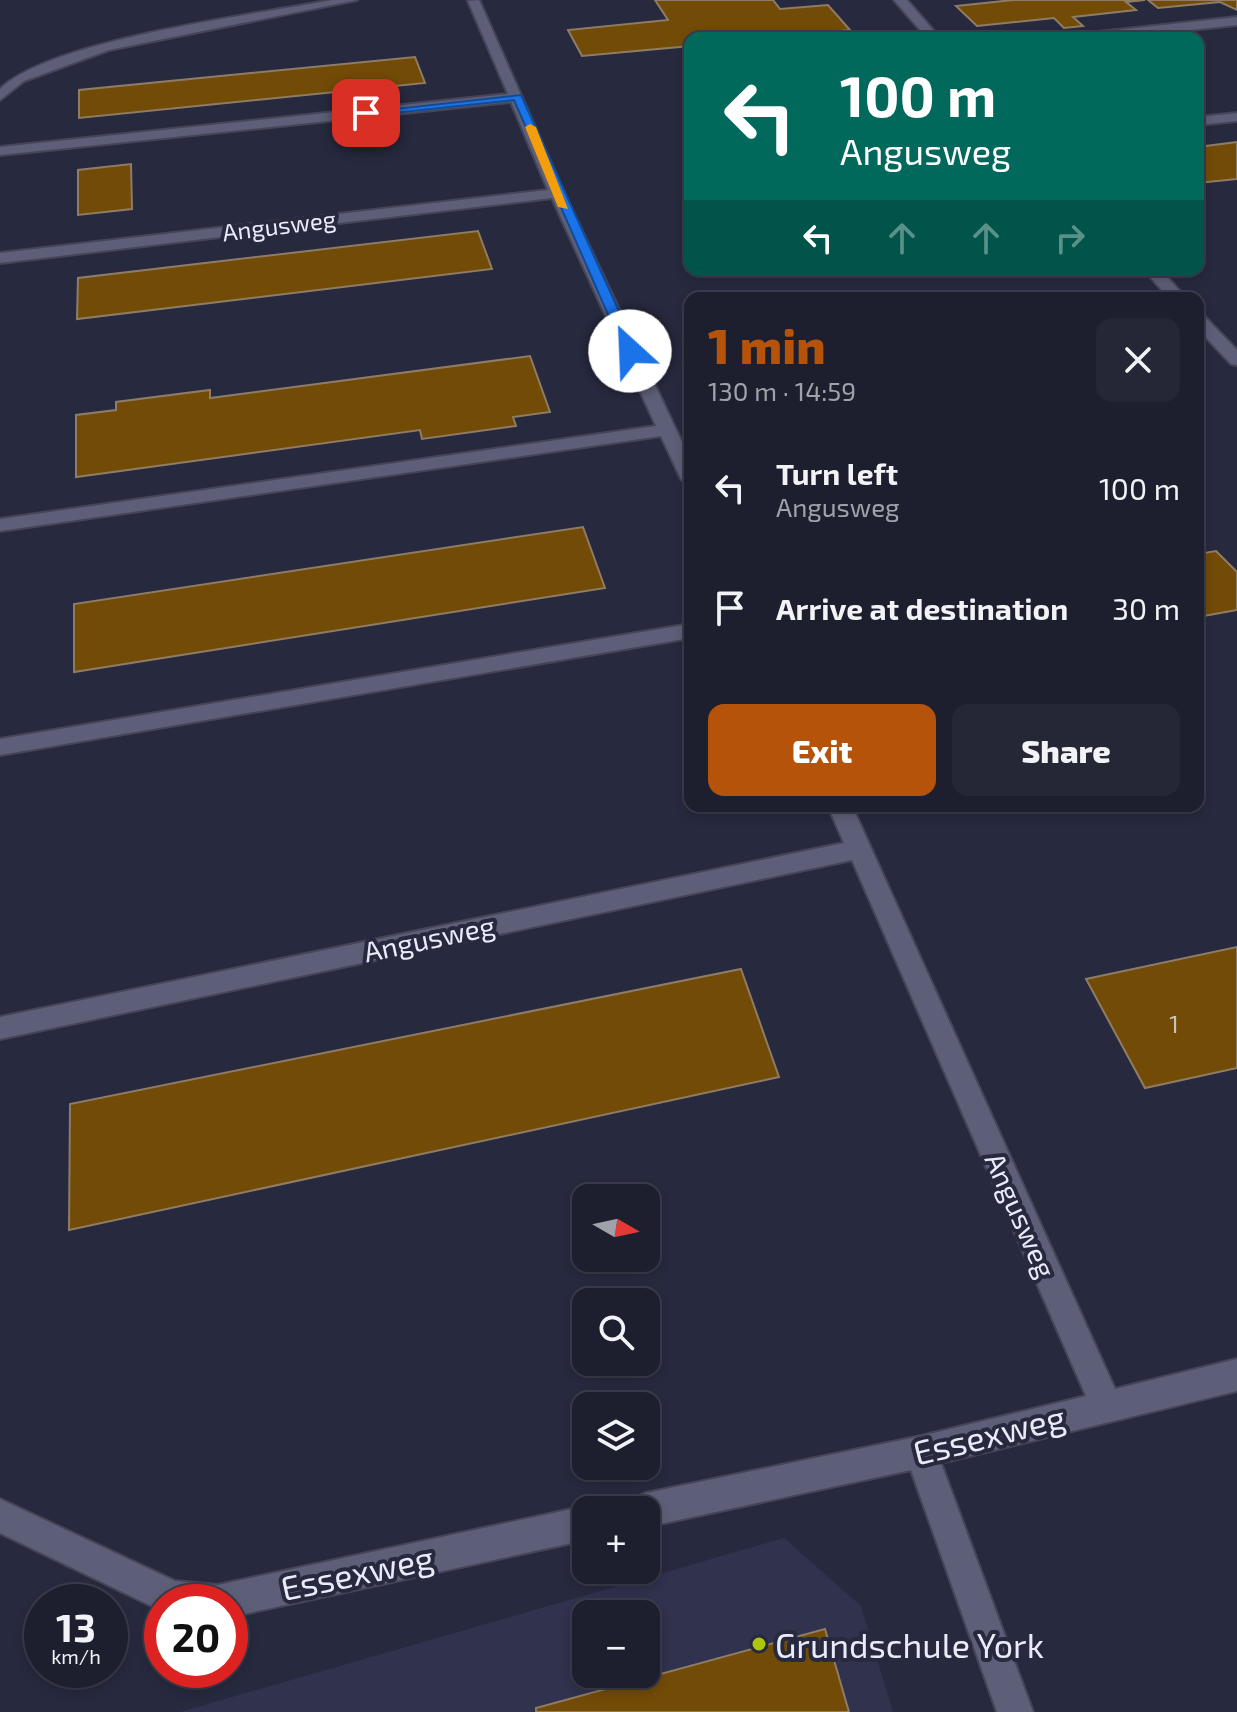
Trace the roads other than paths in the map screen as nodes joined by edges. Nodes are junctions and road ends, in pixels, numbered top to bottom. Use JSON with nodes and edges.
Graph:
{"nodes":[{"id":1,"x":351,"y":0,"type":"edge"},
{"id":2,"x":900,"y":0,"type":"edge"},
{"id":3,"x":474,"y":1,"type":"edge"},
{"id":4,"x":1237,"y":21,"type":"edge"},
{"id":5,"x":929,"y":32,"type":"edge"},
{"id":6,"x":1135,"y":32,"type":"edge"},
{"id":7,"x":0,"y":96,"type":"edge"},
{"id":8,"x":518,"y":97,"type":"junction"},
{"id":9,"x":1237,"y":117,"type":"edge"},
{"id":10,"x":1204,"y":120,"type":"edge"},
{"id":11,"x":0,"y":151,"type":"edge"},
{"id":12,"x":557,"y":193,"type":"junction"},
{"id":13,"x":0,"y":258,"type":"edge"},
{"id":14,"x":1158,"y":276,"type":"edge"},
{"id":15,"x":1172,"y":292,"type":"edge"},
{"id":16,"x":1204,"y":325,"type":"edge"},
{"id":17,"x":1237,"y":360,"type":"edge"},
{"id":18,"x":667,"y":430,"type":"junction"},
{"id":19,"x":684,"y":466,"type":"edge"},
{"id":20,"x":0,"y":525,"type":"edge"},
{"id":21,"x":684,"y":632,"type":"edge"},
{"id":22,"x":0,"y":747,"type":"edge"},
{"id":23,"x":843,"y":812,"type":"edge"},
{"id":24,"x":859,"y":849,"type":"junction"},
{"id":25,"x":0,"y":1028,"type":"edge"},
{"id":26,"x":1237,"y":1375,"type":"edge"},
{"id":27,"x":1106,"y":1405,"type":"junction"},
{"id":28,"x":921,"y":1452,"type":"junction"},
{"id":29,"x":660,"y":1507,"type":"edge"},
{"id":30,"x":0,"y":1516,"type":"edge"},
{"id":31,"x":572,"y":1526,"type":"edge"},
{"id":32,"x":1015,"y":1712,"type":"edge"}],
"edges":[{"from":1,"to":7,"type":"lane"},
{"from":2,"to":5,"type":"lane"},
{"from":3,"to":8,"type":"lane"},
{"from":4,"to":6,"type":"lane"},
{"from":8,"to":11,"type":"lane"},
{"from":8,"to":12,"type":"lane"},
{"from":9,"to":10,"type":"lane"},
{"from":12,"to":13,"type":"lane","name":"Angusweg"},
{"from":12,"to":18,"type":"lane"},
{"from":14,"to":15,"type":"lane"},
{"from":16,"to":17,"type":"lane"},
{"from":18,"to":19,"type":"lane"},
{"from":18,"to":20,"type":"lane"},
{"from":21,"to":22,"type":"lane"},
{"from":23,"to":24,"type":"lane","name":"Angusweg"},
{"from":24,"to":25,"type":"lane","name":"Angusweg"},
{"from":24,"to":27,"type":"lane","name":"Angusweg"},
{"from":26,"to":27,"type":"lane","name":"Essexweg"},
{"from":27,"to":28,"type":"lane","name":"Essexweg"},
{"from":28,"to":29,"type":"lane","name":"Essexweg"},
{"from":28,"to":32,"type":"lane"},
{"from":30,"to":31,"type":"lane","name":"Essexweg"}]}
